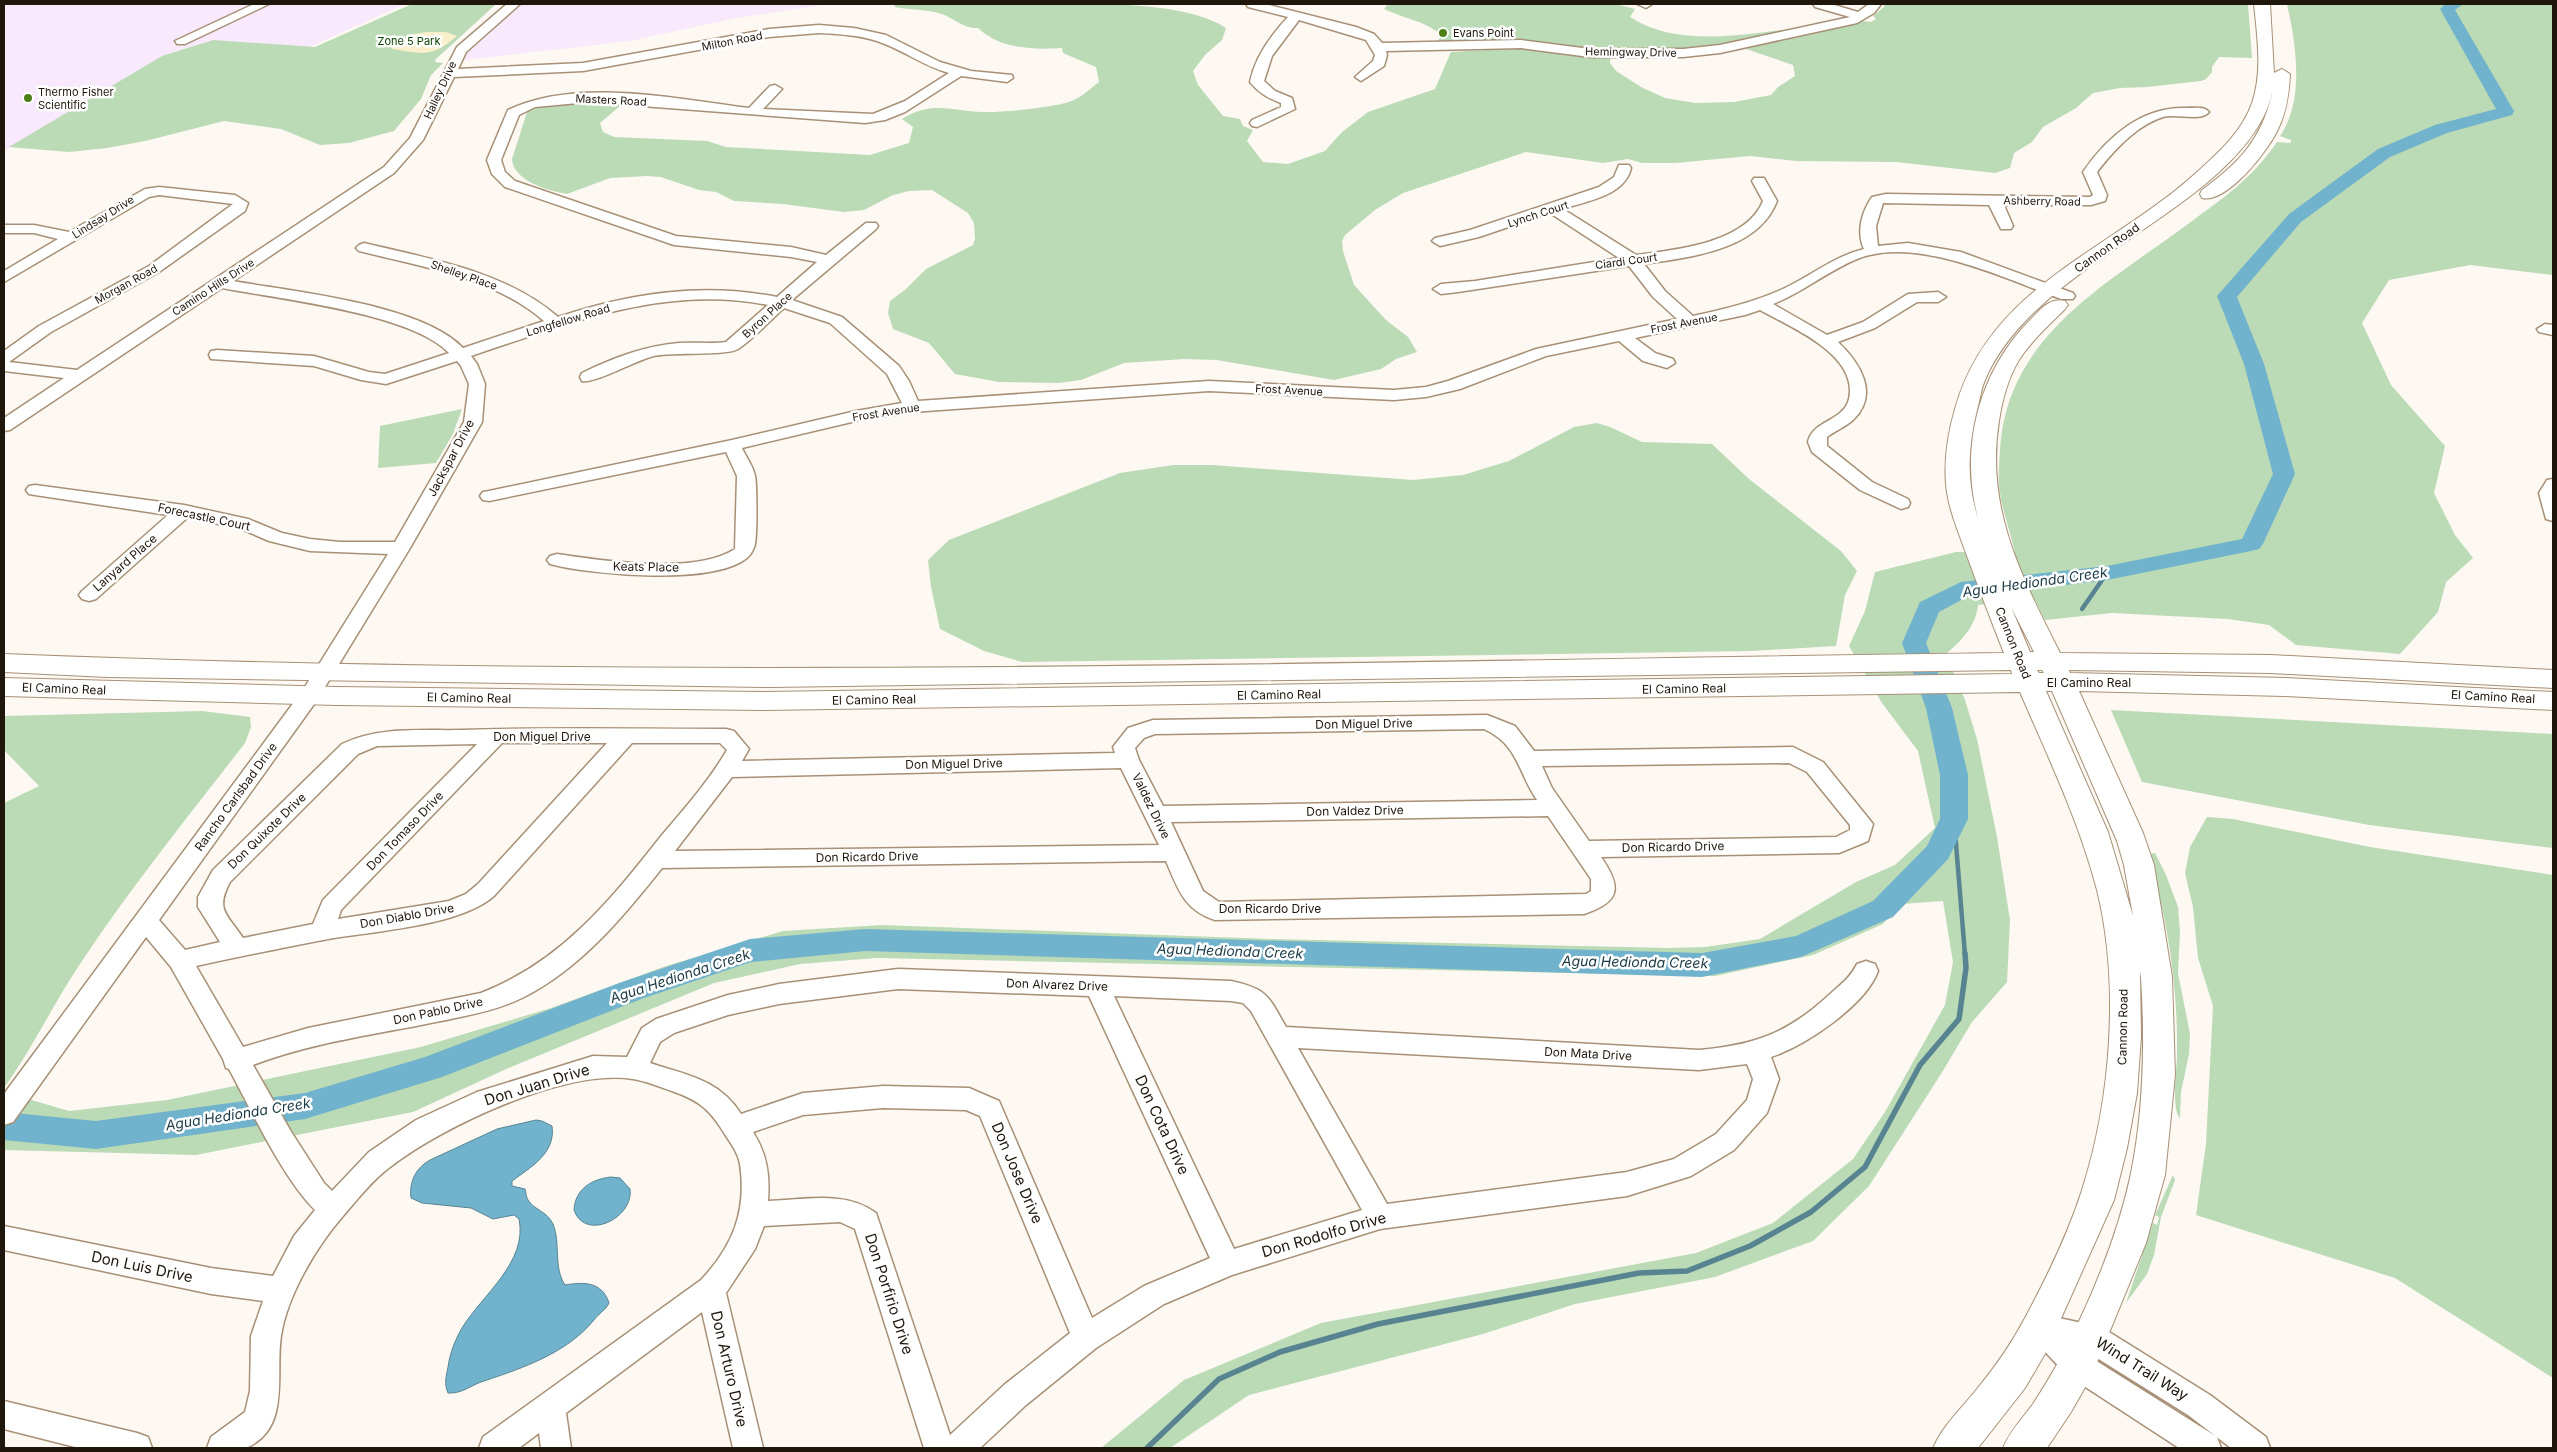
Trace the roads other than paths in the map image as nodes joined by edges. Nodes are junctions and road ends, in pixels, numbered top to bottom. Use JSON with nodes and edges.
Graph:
{"nodes":[{"id":1,"x":263,"y":4,"type":"edge"},
{"id":2,"x":514,"y":4,"type":"edge"},
{"id":3,"x":1252,"y":4,"type":"edge"},
{"id":4,"x":1819,"y":4,"type":"edge"},
{"id":5,"x":1875,"y":4,"type":"edge"},
{"id":6,"x":2262,"y":4,"type":"edge"},
{"id":7,"x":1297,"y":16,"type":"junction"},
{"id":8,"x":1860,"y":16,"type":"junction"},
{"id":9,"x":2280,"y":19,"type":"dead end"},
{"id":10,"x":181,"y":41,"type":"dead end"},
{"id":11,"x":1378,"y":47,"type":"junction"},
{"id":12,"x":959,"y":72,"type":"junction"},
{"id":13,"x":449,"y":73,"type":"junction"},
{"id":14,"x":1361,"y":77,"type":"dead end"},
{"id":15,"x":1007,"y":78,"type":"dead end"},
{"id":16,"x":775,"y":89,"type":"dead end"},
{"id":17,"x":752,"y":112,"type":"junction"},
{"id":18,"x":2202,"y":112,"type":"dead end"},
{"id":19,"x":1258,"y":122,"type":"dead end"},
{"id":20,"x":416,"y":140,"type":"joint"},
{"id":21,"x":1624,"y":168,"type":"dead end"},
{"id":22,"x":1759,"y":181,"type":"dead end"},
{"id":23,"x":1994,"y":200,"type":"junction"},
{"id":24,"x":241,"y":202,"type":"joint"},
{"id":25,"x":1553,"y":209,"type":"junction"},
{"id":26,"x":871,"y":226,"type":"dead end"},
{"id":27,"x":2006,"y":226,"type":"dead end"},
{"id":28,"x":4,"y":229,"type":"edge"},
{"id":29,"x":71,"y":236,"type":"junction"},
{"id":30,"x":1440,"y":241,"type":"dead end"},
{"id":31,"x":364,"y":248,"type":"dead end"},
{"id":32,"x":1873,"y":251,"type":"junction"},
{"id":33,"x":829,"y":260,"type":"junction"},
{"id":34,"x":1633,"y":260,"type":"junction"},
{"id":35,"x":4,"y":277,"type":"edge"},
{"id":36,"x":220,"y":283,"type":"junction"},
{"id":37,"x":1441,"y":290,"type":"dead end"},
{"id":38,"x":2058,"y":292,"type":"junction"},
{"id":39,"x":1938,"y":297,"type":"dead end"},
{"id":40,"x":782,"y":301,"type":"junction"},
{"id":41,"x":1762,"y":304,"type":"junction"},
{"id":42,"x":1690,"y":322,"type":"junction"},
{"id":43,"x":555,"y":323,"type":"junction"},
{"id":44,"x":1622,"y":335,"type":"junction"},
{"id":45,"x":1825,"y":341,"type":"junction"},
{"id":46,"x":217,"y":355,"type":"dead end"},
{"id":47,"x":460,"y":355,"type":"junction"},
{"id":48,"x":4,"y":358,"type":"edge"},
{"id":49,"x":1666,"y":363,"type":"dead end"},
{"id":50,"x":4,"y":366,"type":"edge"},
{"id":51,"x":79,"y":375,"type":"junction"},
{"id":52,"x":588,"y":378,"type":"dead end"},
{"id":53,"x":912,"y":407,"type":"junction"},
{"id":54,"x":4,"y":426,"type":"edge"},
{"id":55,"x":732,"y":446,"type":"junction"},
{"id":56,"x":2553,"y":484,"type":"edge"},
{"id":57,"x":35,"y":490,"type":"dead end"},
{"id":58,"x":489,"y":496,"type":"dead end"},
{"id":59,"x":1901,"y":503,"type":"dead end"},
{"id":60,"x":184,"y":512,"type":"junction"},
{"id":61,"x":2553,"y":515,"type":"edge"},
{"id":62,"x":401,"y":548,"type":"junction"},
{"id":63,"x":557,"y":560,"type":"dead end"},
{"id":64,"x":89,"y":595,"type":"dead end"},
{"id":65,"x":2009,"y":602,"type":"junction"},
{"id":66,"x":4,"y":664,"type":"edge"},
{"id":67,"x":325,"y":672,"type":"junction"},
{"id":68,"x":2025,"y":672,"type":"junction"},
{"id":69,"x":2056,"y":672,"type":"junction"},
{"id":70,"x":1880,"y":674,"type":"junction"},
{"id":71,"x":2553,"y":679,"type":"edge"},
{"id":72,"x":4,"y":687,"type":"edge"},
{"id":73,"x":310,"y":695,"type":"junction"},
{"id":74,"x":2553,"y":701,"type":"edge"},
{"id":75,"x":498,"y":736,"type":"junction"},
{"id":76,"x":625,"y":737,"type":"junction"},
{"id":77,"x":377,"y":739,"type":"joint"},
{"id":78,"x":1528,"y":759,"type":"junction"},
{"id":79,"x":1128,"y":760,"type":"junction"},
{"id":80,"x":728,"y":769,"type":"junction"},
{"id":81,"x":1548,"y":799,"type":"junction"},
{"id":82,"x":1156,"y":814,"type":"junction"},
{"id":83,"x":1582,"y":849,"type":"junction"},
{"id":84,"x":1173,"y":852,"type":"junction"},
{"id":85,"x":656,"y":860,"type":"junction"},
{"id":86,"x":145,"y":920,"type":"junction"},
{"id":87,"x":322,"y":931,"type":"junction"},
{"id":88,"x":236,"y":947,"type":"junction"},
{"id":89,"x":180,"y":960,"type":"junction"},
{"id":90,"x":1866,"y":971,"type":"dead end"},
{"id":91,"x":1097,"y":987,"type":"junction"},
{"id":92,"x":1280,"y":1037,"type":"junction"},
{"id":93,"x":1754,"y":1053,"type":"junction"},
{"id":94,"x":634,"y":1068,"type":"junction"},
{"id":95,"x":241,"y":1072,"type":"junction"},
{"id":96,"x":4,"y":1114,"type":"edge"},
{"id":97,"x":737,"y":1126,"type":"junction"},
{"id":98,"x":332,"y":1209,"type":"junction"},
{"id":99,"x":754,"y":1214,"type":"junction"},
{"id":100,"x":1380,"y":1217,"type":"junction"},
{"id":101,"x":4,"y":1238,"type":"edge"},
{"id":102,"x":1227,"y":1264,"type":"junction"},
{"id":103,"x":711,"y":1289,"type":"junction"},
{"id":104,"x":281,"y":1290,"type":"junction"},
{"id":105,"x":2040,"y":1327,"type":"junction"},
{"id":106,"x":1086,"y":1338,"type":"junction"},
{"id":107,"x":2084,"y":1351,"type":"junction"},
{"id":108,"x":550,"y":1408,"type":"junction"},
{"id":109,"x":4,"y":1415,"type":"edge"},
{"id":110,"x":137,"y":1448,"type":"edge"},
{"id":111,"x":222,"y":1448,"type":"edge"},
{"id":112,"x":494,"y":1448,"type":"edge"},
{"id":113,"x":556,"y":1448,"type":"edge"},
{"id":114,"x":748,"y":1448,"type":"edge"},
{"id":115,"x":938,"y":1448,"type":"edge"},
{"id":116,"x":958,"y":1448,"type":"edge"},
{"id":117,"x":1953,"y":1448,"type":"edge"},
{"id":118,"x":2023,"y":1448,"type":"edge"},
{"id":119,"x":2206,"y":1448,"type":"edge"},
{"id":120,"x":2255,"y":1448,"type":"edge"}],
"edges":[{"from":1,"to":10,"type":"street"},
{"from":2,"to":13,"type":"street","name":"Halley Drive"},
{"from":3,"to":7,"type":"street"},
{"from":4,"to":8,"type":"street"},
{"from":5,"to":8,"type":"street","name":"Hemingway Drive"},
{"from":6,"to":38,"type":"main road","name":"Cannon Road"},
{"from":7,"to":11,"type":"street"},
{"from":7,"to":19,"type":"street"},
{"from":8,"to":11,"type":"street","name":"Hemingway Drive"},
{"from":9,"to":38,"type":"main road","name":"Cannon Road"},
{"from":11,"to":14,"type":"street"},
{"from":12,"to":13,"type":"street","name":"Milton Road"},
{"from":12,"to":15,"type":"street","name":"Milton Road"},
{"from":12,"to":17,"type":"street","name":"Masters Road"},
{"from":13,"to":20,"type":"street","name":"Halley Drive"},
{"from":16,"to":17,"type":"street"},
{"from":17,"to":33,"type":"street","name":"Masters Road"},
{"from":18,"to":23,"type":"street","name":"Ashberry Road"},
{"from":20,"to":36,"type":"street","name":"Camino Hills Drive"},
{"from":21,"to":25,"type":"street","name":"Lynch Court"},
{"from":22,"to":34,"type":"street","name":"Ciardi Court"},
{"from":23,"to":27,"type":"street"},
{"from":23,"to":32,"type":"street","name":"Ashberry Road"},
{"from":24,"to":29,"type":"street","name":"Lindsay Drive"},
{"from":24,"to":48,"type":"street","name":"Morgan Road"},
{"from":25,"to":30,"type":"street","name":"Lynch Court"},
{"from":25,"to":34,"type":"street"},
{"from":26,"to":33,"type":"street","name":"Byron Place"},
{"from":28,"to":29,"type":"street"},
{"from":29,"to":35,"type":"street","name":"Lindsay Drive"},
{"from":31,"to":43,"type":"street","name":"Shelley Place"},
{"from":32,"to":38,"type":"street","name":"Frost Avenue"},
{"from":32,"to":41,"type":"street","name":"Frost Avenue"},
{"from":33,"to":40,"type":"street","name":"Byron Place"},
{"from":34,"to":37,"type":"street","name":"Ciardi Court"},
{"from":34,"to":42,"type":"street"},
{"from":36,"to":47,"type":"street","name":"Jackspar Drive"},
{"from":36,"to":51,"type":"street","name":"Camino Hills Drive"},
{"from":38,"to":65,"type":"main road","name":"Cannon Road"},
{"from":39,"to":45,"type":"street"},
{"from":40,"to":43,"type":"street","name":"Longfellow Road"},
{"from":40,"to":52,"type":"street","name":"Byron Place"},
{"from":40,"to":53,"type":"street","name":"Longfellow Road"},
{"from":41,"to":42,"type":"street","name":"Frost Avenue"},
{"from":41,"to":45,"type":"street"},
{"from":42,"to":44,"type":"street","name":"Frost Avenue"},
{"from":43,"to":47,"type":"street","name":"Longfellow Road"},
{"from":44,"to":49,"type":"street"},
{"from":44,"to":53,"type":"street","name":"Frost Avenue"},
{"from":45,"to":59,"type":"street"},
{"from":46,"to":47,"type":"street","name":"Longfellow Road"},
{"from":47,"to":62,"type":"street","name":"Jackspar Drive"},
{"from":50,"to":51,"type":"street"},
{"from":51,"to":54,"type":"street","name":"Camino Hills Drive"},
{"from":53,"to":55,"type":"street","name":"Frost Avenue"},
{"from":55,"to":58,"type":"street","name":"Frost Avenue"},
{"from":55,"to":63,"type":"street","name":"Keats Place"},
{"from":56,"to":61,"type":"street"},
{"from":57,"to":60,"type":"street","name":"Forecastle Court"},
{"from":60,"to":62,"type":"street","name":"Forecastle Court"},
{"from":60,"to":64,"type":"street","name":"Lanyard Place"},
{"from":62,"to":67,"type":"street","name":"Jackspar Drive"},
{"from":65,"to":68,"type":"main road","name":"Cannon Road"},
{"from":65,"to":69,"type":"main road","name":"Cannon Road"},
{"from":66,"to":67,"type":"main road","name":"El Camino Real"},
{"from":67,"to":70,"type":"main road","name":"El Camino Real"},
{"from":67,"to":73,"type":"street","name":"Rancho Carlsbad Drive"},
{"from":68,"to":69,"type":"main road","name":"El Camino Real"},
{"from":68,"to":70,"type":"main road","name":"El Camino Real"},
{"from":68,"to":105,"type":"main road","name":"Cannon Road"},
{"from":69,"to":71,"type":"main road","name":"El Camino Real"},
{"from":69,"to":74,"type":"main road","name":"El Camino Real"},
{"from":69,"to":107,"type":"main road","name":"Cannon Road"},
{"from":70,"to":73,"type":"main road","name":"El Camino Real"},
{"from":72,"to":73,"type":"main road","name":"El Camino Real"},
{"from":73,"to":86,"type":"street","name":"Rancho Carlsbad Drive"},
{"from":75,"to":76,"type":"street","name":"Don Miguel Drive"},
{"from":75,"to":77,"type":"street","name":"Don Miguel Drive"},
{"from":75,"to":87,"type":"street","name":"Don Tomaso Drive"},
{"from":76,"to":80,"type":"street","name":"Don Miguel Drive"},
{"from":76,"to":87,"type":"street","name":"Don Diablo Drive"},
{"from":77,"to":88,"type":"street","name":"Don Quixote Drive"},
{"from":78,"to":79,"type":"street","name":"Don Miguel Drive"},
{"from":78,"to":81,"type":"street","name":"Don Miguel Drive"},
{"from":78,"to":83,"type":"street","name":"Don Ricardo Drive"},
{"from":79,"to":80,"type":"street","name":"Don Miguel Drive"},
{"from":79,"to":82,"type":"street","name":"Valdez Drive"},
{"from":80,"to":85,"type":"street","name":"Don Pablo Drive"},
{"from":81,"to":82,"type":"street","name":"Don Valdez Drive"},
{"from":81,"to":83,"type":"street"},
{"from":82,"to":84,"type":"street","name":"Valdez Drive"},
{"from":83,"to":84,"type":"street","name":"Don Ricardo Drive"},
{"from":84,"to":85,"type":"street","name":"Don Ricardo Drive"},
{"from":85,"to":95,"type":"street","name":"Don Pablo Drive"},
{"from":86,"to":89,"type":"street"},
{"from":86,"to":96,"type":"street","name":"Rancho Carlsbad Drive"},
{"from":87,"to":88,"type":"street","name":"Don Diablo Drive"},
{"from":88,"to":89,"type":"street","name":"Don Diablo Drive"},
{"from":89,"to":95,"type":"street"},
{"from":90,"to":93,"type":"street","name":"Don Mata Drive"},
{"from":91,"to":92,"type":"street","name":"Don Alvarez Drive"},
{"from":91,"to":94,"type":"street","name":"Don Alvarez Drive"},
{"from":91,"to":102,"type":"street","name":"Don Cota Drive"},
{"from":92,"to":93,"type":"street","name":"Don Mata Drive"},
{"from":92,"to":100,"type":"street","name":"Don Alvarez Drive"},
{"from":93,"to":100,"type":"street","name":"Don Rodolfo Drive"},
{"from":94,"to":97,"type":"street","name":"Don Juan Drive"},
{"from":94,"to":98,"type":"street","name":"Don Juan Drive"},
{"from":95,"to":98,"type":"street"},
{"from":97,"to":99,"type":"street","name":"Don Juan Drive"},
{"from":97,"to":106,"type":"street","name":"Don Jose Drive"},
{"from":98,"to":104,"type":"street","name":"Don Juan Drive"},
{"from":99,"to":103,"type":"street","name":"Don Juan Drive"},
{"from":99,"to":115,"type":"street","name":"Don Porfirio Drive"},
{"from":100,"to":102,"type":"street","name":"Don Rodolfo Drive"},
{"from":101,"to":104,"type":"street","name":"Don Luis Drive"},
{"from":102,"to":106,"type":"street","name":"Don Rodolfo Drive"},
{"from":103,"to":108,"type":"street","name":"Don Juan Drive"},
{"from":103,"to":114,"type":"street","name":"Don Arturo Drive"},
{"from":104,"to":111,"type":"street","name":"Don Juan Drive"},
{"from":105,"to":107,"type":"street","name":"Wind Trail Way"},
{"from":105,"to":117,"type":"main road","name":"Cannon Road"},
{"from":106,"to":116,"type":"street","name":"Don Rodolfo Drive"},
{"from":107,"to":118,"type":"main road","name":"Cannon Road"},
{"from":107,"to":119,"type":"street","name":"Wind Trail Way"},
{"from":107,"to":120,"type":"street","name":"Wind Trail Way"},
{"from":108,"to":112,"type":"street","name":"Don Juan Drive"},
{"from":108,"to":113,"type":"street"},
{"from":109,"to":110,"type":"street"}]}
